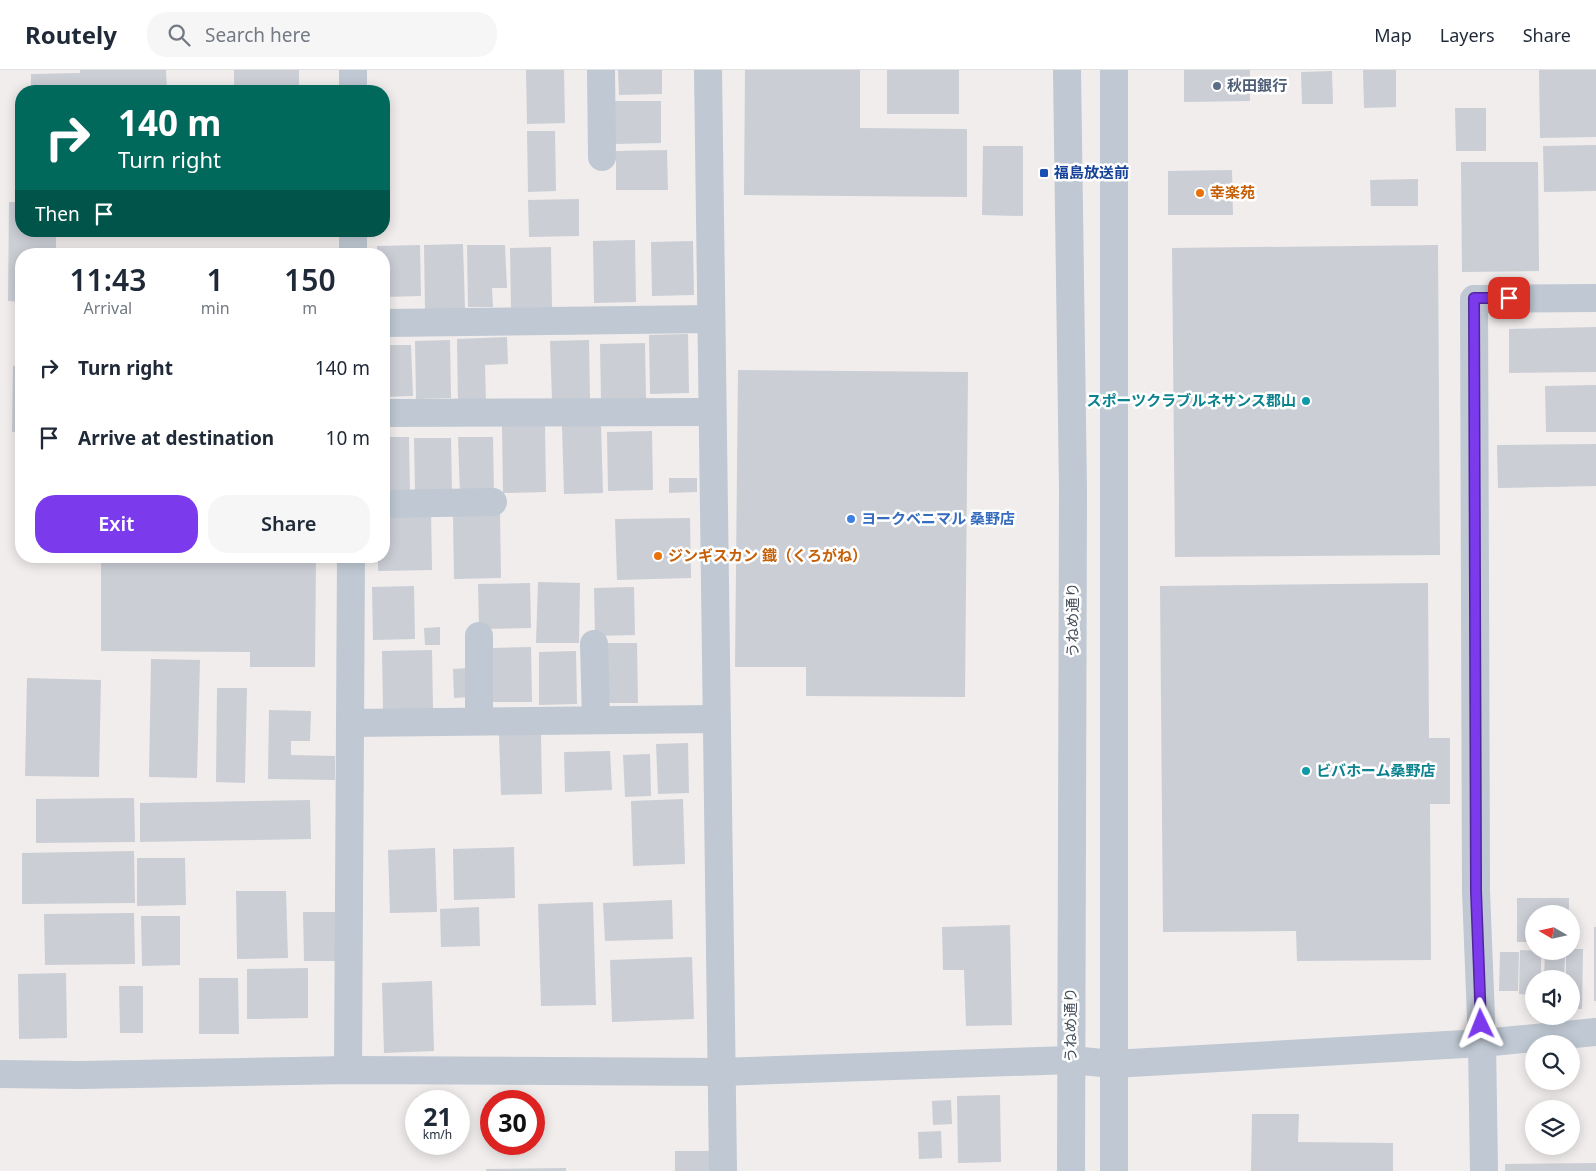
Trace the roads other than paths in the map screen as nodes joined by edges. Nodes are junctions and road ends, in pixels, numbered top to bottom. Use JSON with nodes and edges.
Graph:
{"nodes":[{"id":1,"x":353,"y":70,"type":"edge"},
{"id":2,"x":601,"y":70,"type":"edge"},
{"id":3,"x":708,"y":70,"type":"edge"},
{"id":4,"x":1067,"y":70,"type":"edge"},
{"id":5,"x":1114,"y":70,"type":"edge"},
{"id":6,"x":353,"y":85,"type":"edge"},
{"id":7,"x":602,"y":157,"type":"dead end"},
{"id":8,"x":1596,"y":298,"type":"edge"},
{"id":9,"x":711,"y":319,"type":"junction"},
{"id":10,"x":390,"y":323,"type":"edge"},
{"id":11,"x":712,"y":412,"type":"junction"},
{"id":12,"x":390,"y":413,"type":"edge"},
{"id":13,"x":492,"y":502,"type":"dead end"},
{"id":14,"x":390,"y":504,"type":"edge"},
{"id":15,"x":350,"y":563,"type":"edge"},
{"id":16,"x":479,"y":636,"type":"dead end"},
{"id":17,"x":594,"y":644,"type":"dead end"},
{"id":18,"x":716,"y":719,"type":"junction"},
{"id":19,"x":596,"y":720,"type":"junction"},
{"id":20,"x":479,"y":722,"type":"junction"},
{"id":21,"x":350,"y":723,"type":"junction"},
{"id":22,"x":1596,"y":1032,"type":"edge"},
{"id":23,"x":1482,"y":1043,"type":"junction"},
{"id":24,"x":1071,"y":1060,"type":"junction"},
{"id":25,"x":1113,"y":1064,"type":"junction"},
{"id":26,"x":348,"y":1070,"type":"junction"},
{"id":27,"x":720,"y":1072,"type":"junction"},
{"id":28,"x":0,"y":1074,"type":"edge"},
{"id":29,"x":723,"y":1171,"type":"edge"},
{"id":30,"x":1071,"y":1171,"type":"edge"},
{"id":31,"x":1114,"y":1171,"type":"edge"},
{"id":32,"x":1484,"y":1171,"type":"edge"}],
"edges":[{"from":1,"to":6,"type":"street"},
{"from":2,"to":7,"type":"street"},
{"from":3,"to":9,"type":"street"},
{"from":4,"to":24,"type":"street","name":"うねめ通り"},
{"from":5,"to":25,"type":"street"},
{"from":8,"to":23,"type":"street"},
{"from":9,"to":10,"type":"street"},
{"from":9,"to":11,"type":"street"},
{"from":11,"to":12,"type":"street"},
{"from":11,"to":18,"type":"street"},
{"from":13,"to":14,"type":"street"},
{"from":15,"to":21,"type":"street"},
{"from":16,"to":20,"type":"street"},
{"from":17,"to":19,"type":"street"},
{"from":18,"to":19,"type":"street"},
{"from":18,"to":27,"type":"street"},
{"from":19,"to":20,"type":"street"},
{"from":20,"to":21,"type":"street"},
{"from":21,"to":26,"type":"street"},
{"from":22,"to":23,"type":"street"},
{"from":23,"to":25,"type":"street"},
{"from":23,"to":32,"type":"street"},
{"from":24,"to":25,"type":"street"},
{"from":24,"to":27,"type":"street"},
{"from":24,"to":30,"type":"street","name":"うねめ通り"},
{"from":25,"to":31,"type":"street"},
{"from":26,"to":27,"type":"street"},
{"from":26,"to":28,"type":"street"},
{"from":27,"to":29,"type":"street"}]}
